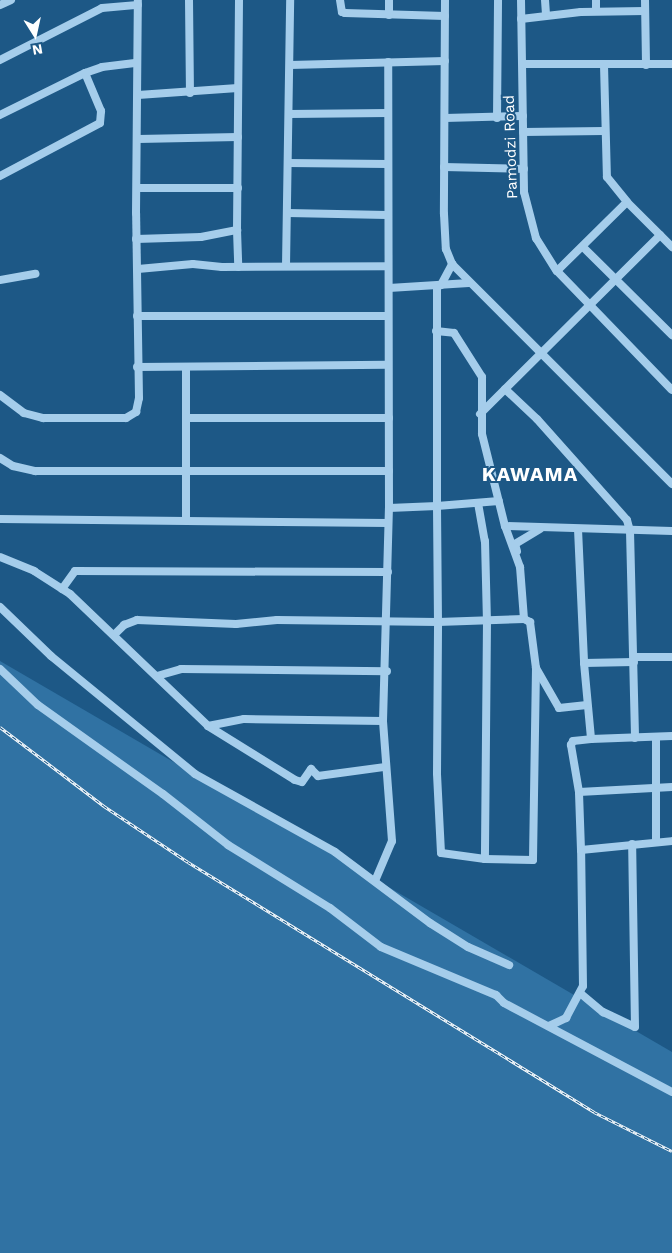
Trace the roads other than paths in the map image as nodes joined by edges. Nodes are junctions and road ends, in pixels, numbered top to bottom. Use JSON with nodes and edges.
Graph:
{"nodes":[{"id":1,"x":11,"y":0,"type":"edge"},
{"id":2,"x":189,"y":0,"type":"edge"},
{"id":3,"x":239,"y":0,"type":"edge"},
{"id":4,"x":290,"y":0,"type":"edge"},
{"id":5,"x":340,"y":0,"type":"edge"},
{"id":6,"x":389,"y":0,"type":"edge"},
{"id":7,"x":445,"y":0,"type":"edge"},
{"id":8,"x":498,"y":0,"type":"edge"},
{"id":9,"x":521,"y":0,"type":"edge"},
{"id":10,"x":545,"y":0,"type":"edge"},
{"id":11,"x":596,"y":0,"type":"edge"},
{"id":12,"x":645,"y":0,"type":"edge"},
{"id":13,"x":138,"y":2,"type":"edge"},
{"id":14,"x":0,"y":5,"type":"edge"},
{"id":15,"x":596,"y":12,"type":"junction"},
{"id":16,"x":646,"y":12,"type":"junction"},
{"id":17,"x":546,"y":14,"type":"junction"},
{"id":18,"x":390,"y":15,"type":"junction"},
{"id":19,"x":445,"y":16,"type":"junction"},
{"id":20,"x":521,"y":19,"type":"junction"},
{"id":21,"x":0,"y":60,"type":"edge"},
{"id":22,"x":445,"y":61,"type":"junction"},
{"id":23,"x":388,"y":62,"type":"junction"},
{"id":24,"x":137,"y":63,"type":"junction"},
{"id":25,"x":523,"y":64,"type":"junction"},
{"id":26,"x":672,"y":64,"type":"edge"},
{"id":27,"x":290,"y":65,"type":"junction"},
{"id":28,"x":604,"y":65,"type":"junction"},
{"id":29,"x":646,"y":65,"type":"junction"},
{"id":30,"x":85,"y":73,"type":"junction"},
{"id":31,"x":238,"y":88,"type":"junction"},
{"id":32,"x":190,"y":93,"type":"junction"},
{"id":33,"x":138,"y":95,"type":"junction"},
{"id":34,"x":388,"y":113,"type":"junction"},
{"id":35,"x":289,"y":114,"type":"junction"},
{"id":36,"x":0,"y":115,"type":"edge"},
{"id":37,"x":523,"y":116,"type":"junction"},
{"id":38,"x":445,"y":118,"type":"junction"},
{"id":39,"x":497,"y":118,"type":"junction"},
{"id":40,"x":604,"y":131,"type":"junction"},
{"id":41,"x":523,"y":132,"type":"junction"},
{"id":42,"x":238,"y":137,"type":"junction"},
{"id":43,"x":138,"y":139,"type":"junction"},
{"id":44,"x":288,"y":163,"type":"junction"},
{"id":45,"x":388,"y":164,"type":"junction"},
{"id":46,"x":444,"y":167,"type":"junction"},
{"id":47,"x":524,"y":169,"type":"junction"},
{"id":48,"x":0,"y":176,"type":"edge"},
{"id":49,"x":138,"y":188,"type":"junction"},
{"id":50,"x":238,"y":188,"type":"junction"},
{"id":51,"x":627,"y":202,"type":"junction"},
{"id":52,"x":288,"y":213,"type":"junction"},
{"id":53,"x":387,"y":215,"type":"junction"},
{"id":54,"x":238,"y":230,"type":"junction"},
{"id":55,"x":660,"y":235,"type":"junction"},
{"id":56,"x":136,"y":239,"type":"junction"},
{"id":57,"x":672,"y":247,"type":"edge"},
{"id":58,"x":584,"y":248,"type":"junction"},
{"id":59,"x":452,"y":264,"type":"junction"},
{"id":60,"x":286,"y":266,"type":"junction"},
{"id":61,"x":388,"y":266,"type":"junction"},
{"id":62,"x":238,"y":267,"type":"junction"},
{"id":63,"x":138,"y":269,"type":"junction"},
{"id":64,"x":557,"y":271,"type":"junction"},
{"id":65,"x":35,"y":274,"type":"dead end"},
{"id":66,"x":615,"y":279,"type":"junction"},
{"id":67,"x":0,"y":280,"type":"edge"},
{"id":68,"x":469,"y":283,"type":"junction"},
{"id":69,"x":439,"y":286,"type":"junction"},
{"id":70,"x":389,"y":288,"type":"junction"},
{"id":71,"x":590,"y":305,"type":"junction"},
{"id":72,"x":136,"y":316,"type":"junction"},
{"id":73,"x":387,"y":316,"type":"junction"},
{"id":74,"x":436,"y":331,"type":"junction"},
{"id":75,"x":672,"y":335,"type":"edge"},
{"id":76,"x":541,"y":354,"type":"junction"},
{"id":77,"x":387,"y":365,"type":"junction"},
{"id":78,"x":186,"y":366,"type":"junction"},
{"id":79,"x":137,"y":367,"type":"junction"},
{"id":80,"x":505,"y":389,"type":"junction"},
{"id":81,"x":672,"y":390,"type":"edge"},
{"id":82,"x":0,"y":395,"type":"edge"},
{"id":83,"x":481,"y":397,"type":"junction"},
{"id":84,"x":491,"y":403,"type":"junction"},
{"id":85,"x":480,"y":414,"type":"junction"},
{"id":86,"x":187,"y":418,"type":"junction"},
{"id":87,"x":389,"y":418,"type":"junction"},
{"id":88,"x":0,"y":458,"type":"edge"},
{"id":89,"x":388,"y":471,"type":"junction"},
{"id":90,"x":187,"y":472,"type":"junction"},
{"id":91,"x":672,"y":484,"type":"edge"},
{"id":92,"x":499,"y":501,"type":"junction"},
{"id":93,"x":478,"y":503,"type":"junction"},
{"id":94,"x":437,"y":506,"type":"junction"},
{"id":95,"x":389,"y":508,"type":"junction"},
{"id":96,"x":0,"y":519,"type":"edge"},
{"id":97,"x":186,"y":520,"type":"junction"},
{"id":98,"x":388,"y":523,"type":"junction"},
{"id":99,"x":505,"y":526,"type":"junction"},
{"id":100,"x":540,"y":529,"type":"junction"},
{"id":101,"x":578,"y":529,"type":"junction"},
{"id":102,"x":630,"y":531,"type":"junction"},
{"id":103,"x":672,"y":531,"type":"edge"},
{"id":104,"x":0,"y":557,"type":"edge"},
{"id":105,"x":520,"y":567,"type":"junction"},
{"id":106,"x":388,"y":572,"type":"junction"},
{"id":107,"x":62,"y":589,"type":"junction"},
{"id":108,"x":0,"y":606,"type":"edge"},
{"id":109,"x":524,"y":618,"type":"junction"},
{"id":110,"x":388,"y":620,"type":"junction"},
{"id":111,"x":486,"y":621,"type":"junction"},
{"id":112,"x":438,"y":622,"type":"junction"},
{"id":113,"x":115,"y":634,"type":"junction"},
{"id":114,"x":672,"y":657,"type":"edge"},
{"id":115,"x":634,"y":659,"type":"junction"},
{"id":116,"x":584,"y":663,"type":"junction"},
{"id":117,"x":536,"y":668,"type":"junction"},
{"id":118,"x":0,"y":669,"type":"edge"},
{"id":119,"x":387,"y":671,"type":"junction"},
{"id":120,"x":157,"y":676,"type":"junction"},
{"id":121,"x":587,"y":705,"type":"junction"},
{"id":122,"x":383,"y":721,"type":"junction"},
{"id":123,"x":208,"y":726,"type":"junction"},
{"id":124,"x":672,"y":736,"type":"edge"},
{"id":125,"x":656,"y":737,"type":"junction"},
{"id":126,"x":635,"y":738,"type":"junction"},
{"id":127,"x":591,"y":739,"type":"junction"},
{"id":128,"x":384,"y":767,"type":"junction"},
{"id":129,"x":672,"y":786,"type":"edge"},
{"id":130,"x":657,"y":787,"type":"junction"},
{"id":131,"x":579,"y":792,"type":"junction"},
{"id":132,"x":672,"y":841,"type":"edge"},
{"id":133,"x":656,"y":842,"type":"junction"},
{"id":134,"x":632,"y":844,"type":"junction"},
{"id":135,"x":581,"y":850,"type":"junction"},
{"id":136,"x":485,"y":859,"type":"junction"},
{"id":137,"x":375,"y":881,"type":"junction"},
{"id":138,"x":509,"y":965,"type":"dead end"},
{"id":139,"x":580,"y":993,"type":"junction"},
{"id":140,"x":549,"y":1026,"type":"junction"},
{"id":141,"x":672,"y":1092,"type":"edge"}],
"edges":[{"from":1,"to":14,"type":"street"},
{"from":2,"to":32,"type":"street"},
{"from":3,"to":31,"type":"street"},
{"from":4,"to":27,"type":"street"},
{"from":5,"to":18,"type":"street"},
{"from":6,"to":18,"type":"street"},
{"from":7,"to":19,"type":"street"},
{"from":8,"to":39,"type":"street"},
{"from":9,"to":20,"type":"street","name":"Pamodzi Road"},
{"from":10,"to":17,"type":"street"},
{"from":11,"to":15,"type":"street"},
{"from":12,"to":16,"type":"street"},
{"from":13,"to":21,"type":"street"},
{"from":13,"to":24,"type":"street"},
{"from":15,"to":16,"type":"street"},
{"from":15,"to":17,"type":"street"},
{"from":16,"to":29,"type":"street"},
{"from":17,"to":20,"type":"street"},
{"from":18,"to":19,"type":"street"},
{"from":19,"to":22,"type":"street"},
{"from":20,"to":25,"type":"street","name":"Pamodzi Road"},
{"from":22,"to":23,"type":"street"},
{"from":22,"to":38,"type":"street"},
{"from":23,"to":27,"type":"street"},
{"from":23,"to":34,"type":"street"},
{"from":24,"to":30,"type":"street"},
{"from":24,"to":33,"type":"street"},
{"from":25,"to":28,"type":"street"},
{"from":25,"to":37,"type":"street","name":"Pamodzi Road"},
{"from":26,"to":29,"type":"street"},
{"from":27,"to":35,"type":"street"},
{"from":28,"to":29,"type":"street"},
{"from":28,"to":40,"type":"street"},
{"from":30,"to":36,"type":"street"},
{"from":30,"to":48,"type":"street"},
{"from":31,"to":32,"type":"street"},
{"from":31,"to":42,"type":"street"},
{"from":32,"to":33,"type":"street"},
{"from":33,"to":43,"type":"street"},
{"from":34,"to":35,"type":"street"},
{"from":34,"to":45,"type":"street"},
{"from":35,"to":44,"type":"street"},
{"from":37,"to":39,"type":"street"},
{"from":37,"to":41,"type":"street","name":"Pamodzi Road"},
{"from":38,"to":39,"type":"street"},
{"from":38,"to":46,"type":"street"},
{"from":40,"to":41,"type":"street"},
{"from":40,"to":51,"type":"street"},
{"from":41,"to":47,"type":"street","name":"Pamodzi Road"},
{"from":42,"to":43,"type":"street"},
{"from":42,"to":50,"type":"street"},
{"from":43,"to":49,"type":"street"},
{"from":44,"to":45,"type":"street"},
{"from":44,"to":52,"type":"street"},
{"from":45,"to":53,"type":"street"},
{"from":46,"to":47,"type":"street"},
{"from":46,"to":59,"type":"street"},
{"from":47,"to":64,"type":"street","name":"Pamodzi Road"},
{"from":49,"to":50,"type":"street"},
{"from":49,"to":56,"type":"street"},
{"from":50,"to":54,"type":"street"},
{"from":51,"to":55,"type":"street"},
{"from":51,"to":58,"type":"street"},
{"from":52,"to":53,"type":"street"},
{"from":52,"to":60,"type":"street"},
{"from":53,"to":61,"type":"street"},
{"from":54,"to":56,"type":"street"},
{"from":54,"to":62,"type":"street"},
{"from":55,"to":57,"type":"street"},
{"from":55,"to":66,"type":"street"},
{"from":56,"to":63,"type":"street"},
{"from":58,"to":64,"type":"street"},
{"from":58,"to":66,"type":"street"},
{"from":59,"to":68,"type":"street"},
{"from":59,"to":69,"type":"street"},
{"from":60,"to":61,"type":"street"},
{"from":60,"to":62,"type":"street"},
{"from":61,"to":70,"type":"street"},
{"from":62,"to":63,"type":"street"},
{"from":63,"to":72,"type":"street"},
{"from":64,"to":71,"type":"street","name":"Pamodzi Road"},
{"from":65,"to":67,"type":"street"},
{"from":66,"to":71,"type":"street"},
{"from":66,"to":75,"type":"street"},
{"from":68,"to":69,"type":"street"},
{"from":68,"to":76,"type":"street"},
{"from":69,"to":70,"type":"street"},
{"from":69,"to":74,"type":"street"},
{"from":70,"to":73,"type":"street"},
{"from":71,"to":76,"type":"street"},
{"from":71,"to":81,"type":"street","name":"Pamodzi Road"},
{"from":72,"to":73,"type":"street"},
{"from":72,"to":79,"type":"street"},
{"from":73,"to":77,"type":"street"},
{"from":74,"to":83,"type":"street"},
{"from":74,"to":94,"type":"street"},
{"from":76,"to":80,"type":"street"},
{"from":76,"to":91,"type":"street"},
{"from":77,"to":78,"type":"street"},
{"from":77,"to":87,"type":"street"},
{"from":78,"to":79,"type":"street"},
{"from":78,"to":86,"type":"street"},
{"from":79,"to":82,"type":"street"},
{"from":80,"to":84,"type":"street"},
{"from":80,"to":102,"type":"street"},
{"from":83,"to":84,"type":"street"},
{"from":83,"to":85,"type":"street"},
{"from":84,"to":85,"type":"street"},
{"from":85,"to":92,"type":"street"},
{"from":86,"to":87,"type":"street"},
{"from":86,"to":90,"type":"street"},
{"from":87,"to":89,"type":"street"},
{"from":88,"to":90,"type":"street"},
{"from":89,"to":90,"type":"street"},
{"from":89,"to":95,"type":"street"},
{"from":90,"to":97,"type":"street"},
{"from":92,"to":93,"type":"street"},
{"from":92,"to":99,"type":"street"},
{"from":93,"to":94,"type":"street"},
{"from":93,"to":111,"type":"street"},
{"from":94,"to":95,"type":"street"},
{"from":94,"to":112,"type":"street"},
{"from":95,"to":98,"type":"street"},
{"from":96,"to":97,"type":"street"},
{"from":97,"to":98,"type":"street"},
{"from":98,"to":106,"type":"street"},
{"from":99,"to":100,"type":"street"},
{"from":99,"to":105,"type":"street"},
{"from":100,"to":101,"type":"street"},
{"from":100,"to":105,"type":"street"},
{"from":101,"to":102,"type":"street"},
{"from":101,"to":116,"type":"street"},
{"from":102,"to":103,"type":"street"},
{"from":102,"to":115,"type":"street"},
{"from":104,"to":107,"type":"street"},
{"from":105,"to":109,"type":"street"},
{"from":106,"to":107,"type":"street"},
{"from":106,"to":110,"type":"street"},
{"from":107,"to":113,"type":"street"},
{"from":108,"to":137,"type":"street"},
{"from":109,"to":111,"type":"street"},
{"from":109,"to":117,"type":"street"},
{"from":110,"to":112,"type":"street"},
{"from":110,"to":113,"type":"street"},
{"from":110,"to":119,"type":"street"},
{"from":111,"to":112,"type":"street"},
{"from":111,"to":136,"type":"street"},
{"from":112,"to":136,"type":"street"},
{"from":113,"to":120,"type":"street"},
{"from":114,"to":115,"type":"street"},
{"from":115,"to":116,"type":"street"},
{"from":115,"to":126,"type":"street"},
{"from":116,"to":121,"type":"street"},
{"from":117,"to":121,"type":"street"},
{"from":117,"to":136,"type":"street"},
{"from":118,"to":140,"type":"street"},
{"from":119,"to":120,"type":"street"},
{"from":119,"to":122,"type":"street"},
{"from":120,"to":123,"type":"street"},
{"from":121,"to":127,"type":"street"},
{"from":122,"to":123,"type":"street"},
{"from":122,"to":128,"type":"street"},
{"from":123,"to":128,"type":"street"},
{"from":124,"to":125,"type":"street"},
{"from":125,"to":126,"type":"street"},
{"from":125,"to":130,"type":"street"},
{"from":126,"to":127,"type":"street"},
{"from":127,"to":131,"type":"street"},
{"from":128,"to":137,"type":"street"},
{"from":129,"to":130,"type":"street"},
{"from":130,"to":131,"type":"street"},
{"from":130,"to":133,"type":"street"},
{"from":131,"to":135,"type":"street"},
{"from":132,"to":133,"type":"street"},
{"from":133,"to":134,"type":"street"},
{"from":134,"to":135,"type":"street"},
{"from":134,"to":139,"type":"street"},
{"from":135,"to":139,"type":"street"},
{"from":137,"to":138,"type":"street"},
{"from":139,"to":140,"type":"street"},
{"from":140,"to":141,"type":"street"}]}
